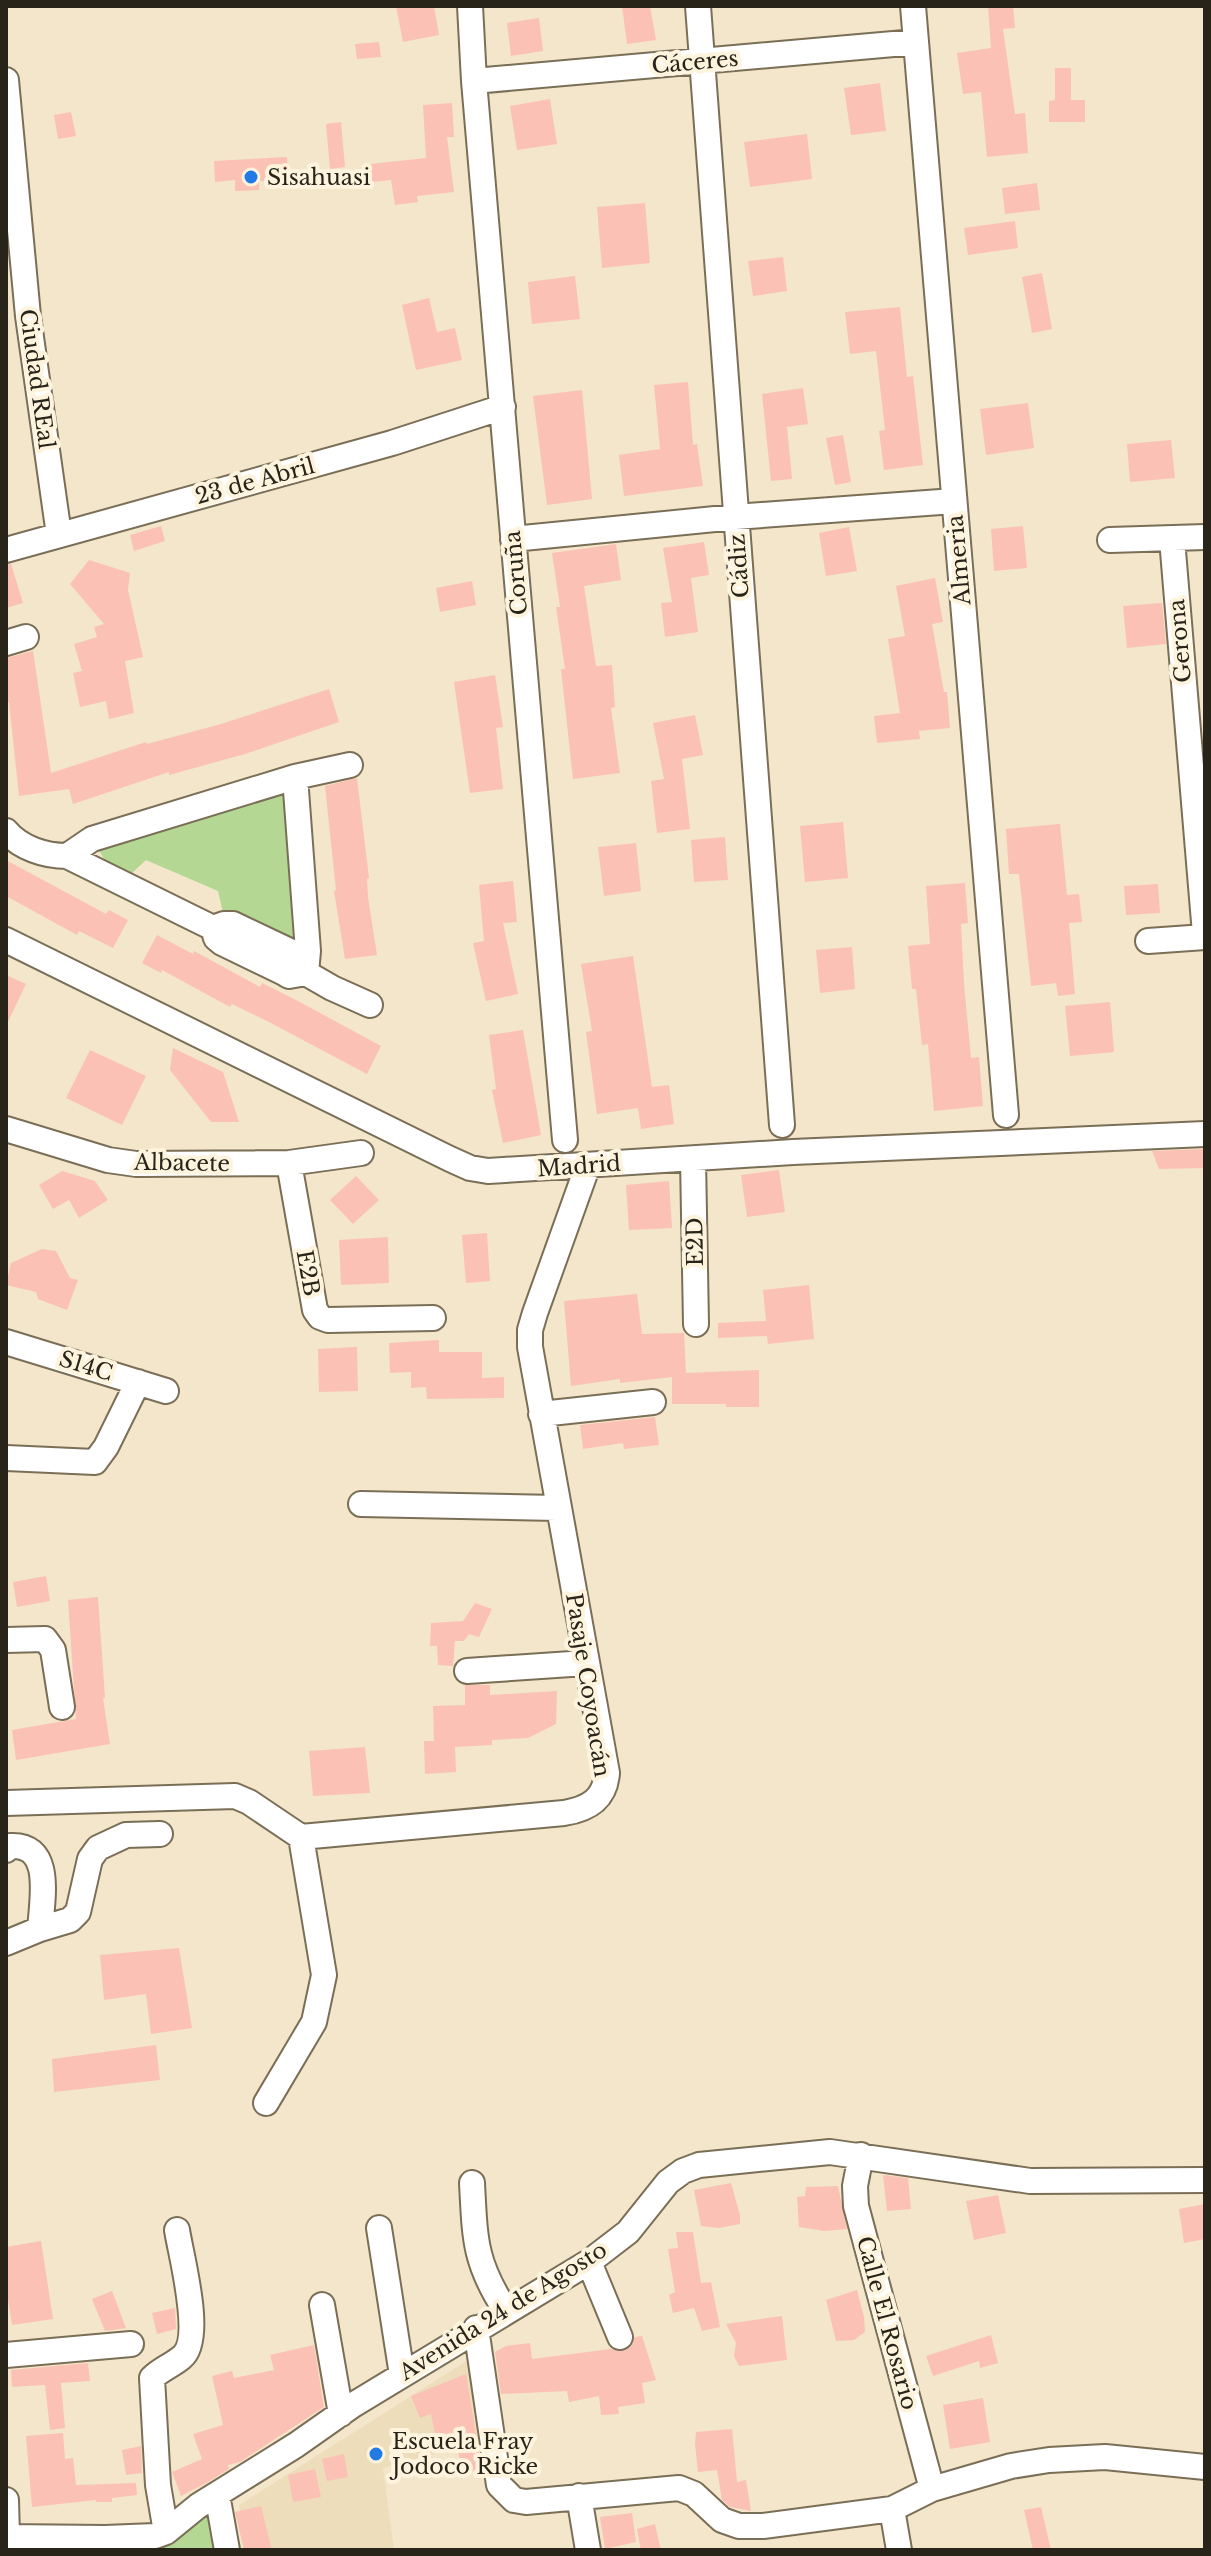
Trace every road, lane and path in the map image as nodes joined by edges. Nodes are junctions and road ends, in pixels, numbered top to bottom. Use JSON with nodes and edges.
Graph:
{"nodes":[{"id":1,"x":470,"y":6,"type":"edge"},
{"id":2,"x":698,"y":6,"type":"edge"},
{"id":3,"x":913,"y":6,"type":"edge"},
{"id":4,"x":916,"y":42,"type":"junction"},
{"id":5,"x":703,"y":61,"type":"junction"},
{"id":6,"x":6,"y":80,"type":"edge"},
{"id":7,"x":474,"y":81,"type":"junction"},
{"id":8,"x":17,"y":319,"type":"edge"},
{"id":9,"x":503,"y":407,"type":"junction"},
{"id":10,"x":954,"y":501,"type":"junction"},
{"id":11,"x":735,"y":517,"type":"junction"},
{"id":12,"x":59,"y":535,"type":"junction"},
{"id":13,"x":1205,"y":537,"type":"edge"},
{"id":14,"x":513,"y":539,"type":"junction"},
{"id":15,"x":1172,"y":539,"type":"junction"},
{"id":16,"x":1110,"y":540,"type":"dead end"},
{"id":17,"x":6,"y":550,"type":"edge"},
{"id":18,"x":350,"y":765,"type":"dead end"},
{"id":19,"x":295,"y":777,"type":"junction"},
{"id":20,"x":6,"y":824,"type":"edge"},
{"id":21,"x":6,"y":831,"type":"edge"},
{"id":22,"x":67,"y":856,"type":"junction"},
{"id":23,"x":1205,"y":936,"type":"edge"},
{"id":24,"x":6,"y":940,"type":"edge"},
{"id":25,"x":1148,"y":941,"type":"dead end"},
{"id":26,"x":306,"y":973,"type":"junction"},
{"id":27,"x":370,"y":1005,"type":"dead end"},
{"id":28,"x":1006,"y":1115,"type":"dead end"},
{"id":29,"x":782,"y":1125,"type":"dead end"},
{"id":30,"x":6,"y":1129,"type":"edge"},
{"id":31,"x":1205,"y":1134,"type":"edge"},
{"id":32,"x":565,"y":1140,"type":"dead end"},
{"id":33,"x":361,"y":1153,"type":"dead end"},
{"id":34,"x":693,"y":1159,"type":"junction"},
{"id":35,"x":289,"y":1163,"type":"junction"},
{"id":36,"x":588,"y":1165,"type":"junction"},
{"id":37,"x":433,"y":1318,"type":"dead end"},
{"id":38,"x":696,"y":1324,"type":"dead end"},
{"id":39,"x":6,"y":1342,"type":"edge"},
{"id":40,"x":138,"y":1382,"type":"junction"},
{"id":41,"x":166,"y":1391,"type":"dead end"},
{"id":42,"x":653,"y":1402,"type":"dead end"},
{"id":43,"x":541,"y":1414,"type":"junction"},
{"id":44,"x":6,"y":1458,"type":"edge"},
{"id":45,"x":361,"y":1504,"type":"dead end"},
{"id":46,"x":557,"y":1508,"type":"junction"},
{"id":47,"x":6,"y":1640,"type":"edge"},
{"id":48,"x":586,"y":1663,"type":"junction"},
{"id":49,"x":467,"y":1671,"type":"dead end"},
{"id":50,"x":62,"y":1707,"type":"dead end"},
{"id":51,"x":6,"y":1803,"type":"edge"},
{"id":52,"x":160,"y":1834,"type":"dead end"},
{"id":53,"x":301,"y":1837,"type":"junction"},
{"id":54,"x":6,"y":1850,"type":"edge"},
{"id":55,"x":40,"y":1929,"type":"junction"},
{"id":56,"x":6,"y":1943,"type":"edge"},
{"id":57,"x":266,"y":2103,"type":"dead end"},
{"id":58,"x":861,"y":2155,"type":"junction"},
{"id":59,"x":1205,"y":2180,"type":"edge"},
{"id":60,"x":472,"y":2183,"type":"dead end"},
{"id":61,"x":379,"y":2228,"type":"dead end"},
{"id":62,"x":177,"y":2230,"type":"dead end"},
{"id":63,"x":589,"y":2262,"type":"junction"},
{"id":64,"x":322,"y":2305,"type":"dead end"},
{"id":65,"x":506,"y":2311,"type":"junction"},
{"id":66,"x":476,"y":2328,"type":"junction"},
{"id":67,"x":620,"y":2337,"type":"dead end"},
{"id":68,"x":131,"y":2344,"type":"dead end"},
{"id":69,"x":6,"y":2355,"type":"edge"},
{"id":70,"x":402,"y":2375,"type":"junction"},
{"id":71,"x":341,"y":2414,"type":"junction"},
{"id":72,"x":1205,"y":2467,"type":"edge"},
{"id":73,"x":932,"y":2489,"type":"junction"},
{"id":74,"x":217,"y":2494,"type":"junction"},
{"id":75,"x":579,"y":2496,"type":"junction"},
{"id":76,"x":6,"y":2500,"type":"edge"},
{"id":77,"x":892,"y":2509,"type":"junction"},
{"id":78,"x":166,"y":2532,"type":"junction"},
{"id":79,"x":7,"y":2536,"type":"edge"},
{"id":80,"x":105,"y":2544,"type":"edge"},
{"id":81,"x":227,"y":2550,"type":"edge"},
{"id":82,"x":588,"y":2550,"type":"edge"},
{"id":83,"x":899,"y":2550,"type":"edge"}],
"edges":[{"from":1,"to":7,"type":"street","name":"Coruña"},
{"from":2,"to":5,"type":"street","name":"Cádiz"},
{"from":3,"to":4,"type":"street","name":"Almeria"},
{"from":4,"to":5,"type":"street","name":"Cáceres"},
{"from":4,"to":10,"type":"street","name":"Almeria"},
{"from":5,"to":7,"type":"street","name":"Cáceres"},
{"from":5,"to":11,"type":"street","name":"Cádiz"},
{"from":6,"to":8,"type":"street","name":"Ciudad REal"},
{"from":7,"to":9,"type":"street","name":"Coruña"},
{"from":8,"to":12,"type":"street","name":"Ciudad REal"},
{"from":9,"to":12,"type":"street","name":"23 de Abril"},
{"from":9,"to":14,"type":"street","name":"Coruña"},
{"from":10,"to":11,"type":"street"},
{"from":10,"to":28,"type":"street","name":"Almeria"},
{"from":11,"to":14,"type":"street"},
{"from":11,"to":29,"type":"street","name":"Cádiz"},
{"from":12,"to":17,"type":"street","name":"23 de Abril"},
{"from":13,"to":15,"type":"street"},
{"from":14,"to":32,"type":"street","name":"Coruña"},
{"from":15,"to":16,"type":"street"},
{"from":15,"to":23,"type":"street","name":"Gerona"},
{"from":18,"to":19,"type":"street"},
{"from":19,"to":22,"type":"street"},
{"from":19,"to":26,"type":"street"},
{"from":20,"to":22,"type":"street"},
{"from":21,"to":22,"type":"street"},
{"from":22,"to":26,"type":"street"},
{"from":23,"to":25,"type":"street"},
{"from":24,"to":36,"type":"street","name":"Madrid"},
{"from":26,"to":27,"type":"street"},
{"from":30,"to":35,"type":"street","name":"Albacete"},
{"from":31,"to":34,"type":"street","name":"Madrid"},
{"from":33,"to":35,"type":"street","name":"Albacete"},
{"from":34,"to":36,"type":"street","name":"Madrid"},
{"from":34,"to":38,"type":"street","name":"E2D"},
{"from":35,"to":37,"type":"street","name":"E2B"},
{"from":36,"to":43,"type":"street","name":"Pasaje Coyoacán"},
{"from":39,"to":40,"type":"street","name":"S14C"},
{"from":40,"to":41,"type":"street","name":"S14C"},
{"from":40,"to":44,"type":"street"},
{"from":42,"to":43,"type":"street"},
{"from":43,"to":46,"type":"street","name":"Pasaje Coyoacán"},
{"from":45,"to":46,"type":"street"},
{"from":46,"to":48,"type":"street","name":"Pasaje Coyoacán"},
{"from":47,"to":50,"type":"street"},
{"from":48,"to":49,"type":"street"},
{"from":48,"to":53,"type":"street","name":"Pasaje Coyoacán"},
{"from":51,"to":53,"type":"street"},
{"from":52,"to":55,"type":"street"},
{"from":53,"to":57,"type":"street"},
{"from":54,"to":55,"type":"street"},
{"from":55,"to":56,"type":"street"},
{"from":58,"to":59,"type":"street","name":"Avenida 24 de Agosto"},
{"from":58,"to":63,"type":"street","name":"Avenida 24 de Agosto"},
{"from":58,"to":73,"type":"street","name":"Calle El Rosario"},
{"from":60,"to":65,"type":"street"},
{"from":61,"to":70,"type":"street"},
{"from":62,"to":78,"type":"street"},
{"from":63,"to":65,"type":"street","name":"Avenida 24 de Agosto"},
{"from":63,"to":67,"type":"street"},
{"from":64,"to":71,"type":"street"},
{"from":65,"to":66,"type":"street","name":"Avenida 24 de Agosto"},
{"from":66,"to":70,"type":"street","name":"Avenida 24 de Agosto"},
{"from":66,"to":75,"type":"street"},
{"from":68,"to":69,"type":"street"},
{"from":70,"to":71,"type":"street","name":"Avenida 24 de Agosto"},
{"from":71,"to":74,"type":"street","name":"Avenida 24 de Agosto"},
{"from":72,"to":73,"type":"street"},
{"from":73,"to":77,"type":"street"},
{"from":74,"to":78,"type":"street","name":"Avenida 24 de Agosto"},
{"from":74,"to":81,"type":"street"},
{"from":75,"to":77,"type":"street"},
{"from":75,"to":82,"type":"street"},
{"from":76,"to":79,"type":"street"},
{"from":77,"to":83,"type":"street"},
{"from":78,"to":80,"type":"street"},
{"from":79,"to":80,"type":"street"}]}
